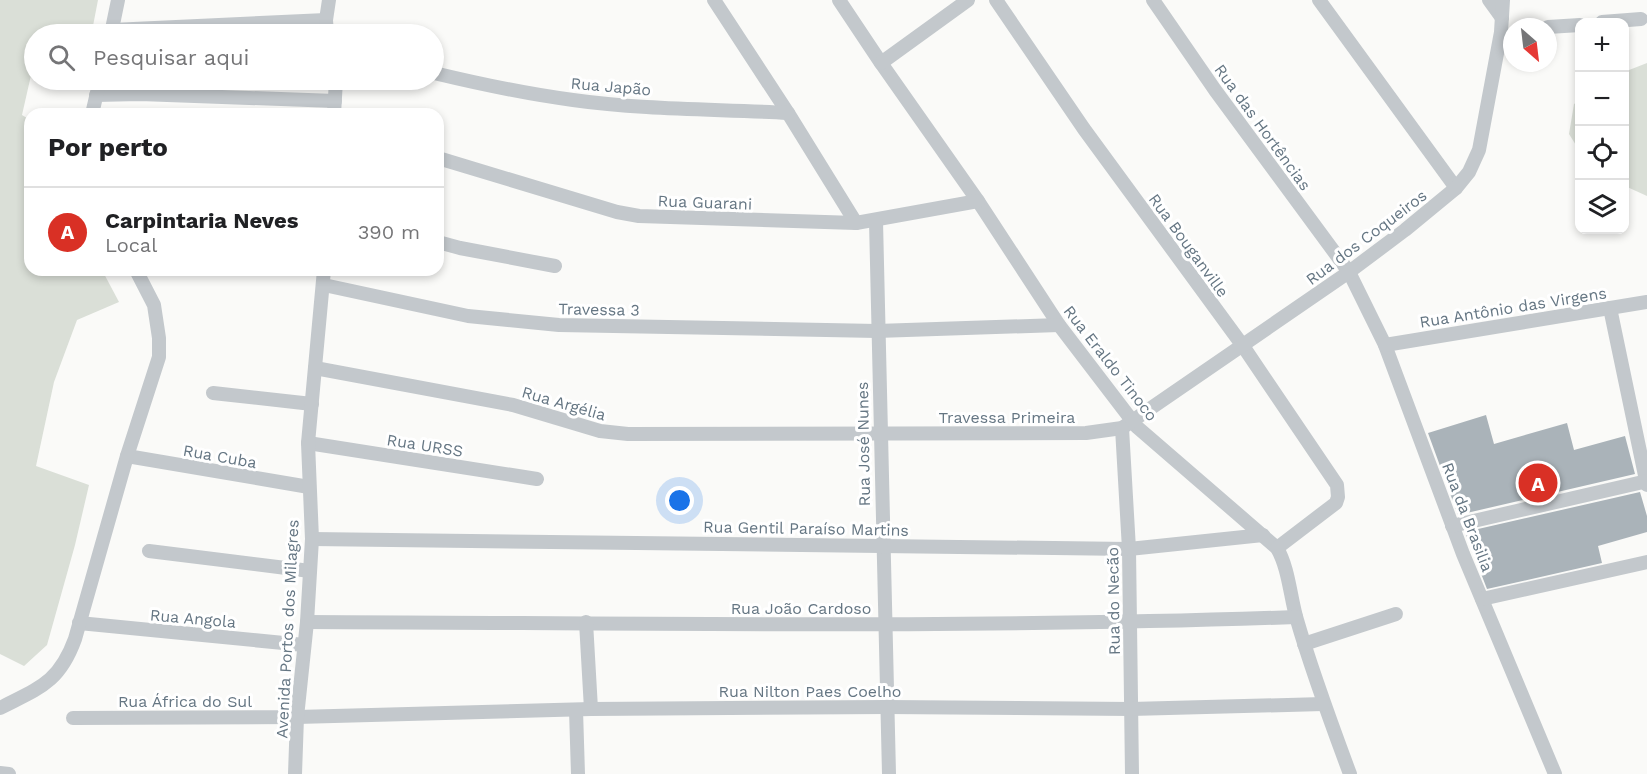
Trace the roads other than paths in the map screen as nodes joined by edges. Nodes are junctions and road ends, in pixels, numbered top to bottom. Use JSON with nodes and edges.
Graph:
{"nodes":[{"id":1,"x":118,"y":0,"type":"edge"},
{"id":2,"x":329,"y":0,"type":"edge"},
{"id":3,"x":714,"y":0,"type":"edge"},
{"id":4,"x":839,"y":0,"type":"edge"},
{"id":5,"x":968,"y":0,"type":"edge"},
{"id":6,"x":996,"y":0,"type":"edge"},
{"id":7,"x":1152,"y":0,"type":"edge"},
{"id":8,"x":1319,"y":0,"type":"edge"},
{"id":9,"x":1489,"y":0,"type":"edge"},
{"id":10,"x":1503,"y":0,"type":"edge"},
{"id":11,"x":1504,"y":18,"type":"edge"},
{"id":12,"x":1641,"y":19,"type":"dead end"},
{"id":13,"x":1629,"y":20,"type":"edge"},
{"id":14,"x":113,"y":24,"type":"edge"},
{"id":15,"x":326,"y":24,"type":"edge"},
{"id":16,"x":1503,"y":24,"type":"edge"},
{"id":17,"x":1575,"y":24,"type":"edge"},
{"id":18,"x":1557,"y":26,"type":"edge"},
{"id":19,"x":1503,"y":36,"type":"edge"},
{"id":20,"x":881,"y":63,"type":"junction"},
{"id":21,"x":444,"y":75,"type":"edge"},
{"id":22,"x":97,"y":90,"type":"edge"},
{"id":23,"x":336,"y":90,"type":"edge"},
{"id":24,"x":96,"y":95,"type":"junction"},
{"id":25,"x":93,"y":108,"type":"edge"},
{"id":26,"x":335,"y":108,"type":"edge"},
{"id":27,"x":788,"y":113,"type":"junction"},
{"id":28,"x":444,"y":160,"type":"edge"},
{"id":29,"x":1456,"y":188,"type":"junction"},
{"id":30,"x":978,"y":201,"type":"junction"},
{"id":31,"x":876,"y":221,"type":"junction"},
{"id":32,"x":856,"y":223,"type":"junction"},
{"id":33,"x":444,"y":244,"type":"edge"},
{"id":34,"x":555,"y":266,"type":"dead end"},
{"id":35,"x":1349,"y":272,"type":"junction"},
{"id":36,"x":139,"y":276,"type":"edge"},
{"id":37,"x":324,"y":276,"type":"edge"},
{"id":38,"x":324,"y":285,"type":"junction"},
{"id":39,"x":1647,"y":302,"type":"edge"},
{"id":40,"x":1610,"y":308,"type":"junction"},
{"id":41,"x":1059,"y":325,"type":"junction"},
{"id":42,"x":877,"y":331,"type":"junction"},
{"id":43,"x":1385,"y":345,"type":"junction"},
{"id":44,"x":1243,"y":346,"type":"junction"},
{"id":45,"x":315,"y":368,"type":"junction"},
{"id":46,"x":213,"y":393,"type":"dead end"},
{"id":47,"x":312,"y":404,"type":"junction"},
{"id":48,"x":1128,"y":425,"type":"junction"},
{"id":49,"x":880,"y":435,"type":"junction"},
{"id":50,"x":308,"y":443,"type":"junction"},
{"id":51,"x":127,"y":456,"type":"junction"},
{"id":52,"x":537,"y":479,"type":"dead end"},
{"id":53,"x":1647,"y":483,"type":"edge"},
{"id":54,"x":309,"y":487,"type":"junction"},
{"id":55,"x":1452,"y":526,"type":"junction"},
{"id":56,"x":1263,"y":535,"type":"junction"},
{"id":57,"x":312,"y":539,"type":"junction"},
{"id":58,"x":882,"y":545,"type":"junction"},
{"id":59,"x":1276,"y":548,"type":"junction"},
{"id":60,"x":1129,"y":549,"type":"junction"},
{"id":61,"x":149,"y":551,"type":"dead end"},
{"id":62,"x":1647,"y":562,"type":"edge"},
{"id":63,"x":310,"y":571,"type":"junction"},
{"id":64,"x":1482,"y":598,"type":"junction"},
{"id":65,"x":1396,"y":614,"type":"dead end"},
{"id":66,"x":1296,"y":617,"type":"junction"},
{"id":67,"x":307,"y":622,"type":"junction"},
{"id":68,"x":586,"y":622,"type":"junction"},
{"id":69,"x":79,"y":623,"type":"junction"},
{"id":70,"x":1130,"y":623,"type":"junction"},
{"id":71,"x":886,"y":625,"type":"junction"},
{"id":72,"x":1304,"y":644,"type":"junction"},
{"id":73,"x":304,"y":645,"type":"junction"},
{"id":74,"x":1323,"y":704,"type":"junction"},
{"id":75,"x":887,"y":707,"type":"junction"},
{"id":76,"x":0,"y":708,"type":"edge"},
{"id":77,"x":591,"y":709,"type":"junction"},
{"id":78,"x":1131,"y":709,"type":"junction"},
{"id":79,"x":576,"y":710,"type":"junction"},
{"id":80,"x":297,"y":717,"type":"junction"},
{"id":81,"x":72,"y":718,"type":"dead end"},
{"id":82,"x":0,"y":773,"type":"edge"},
{"id":83,"x":9,"y":774,"type":"edge"},
{"id":84,"x":295,"y":774,"type":"edge"},
{"id":85,"x":578,"y":774,"type":"edge"},
{"id":86,"x":889,"y":774,"type":"edge"},
{"id":87,"x":1132,"y":774,"type":"edge"},
{"id":88,"x":1350,"y":774,"type":"edge"},
{"id":89,"x":1555,"y":774,"type":"edge"}],
"edges":[{"from":1,"to":14,"type":"street"},
{"from":2,"to":15,"type":"street"},
{"from":3,"to":27,"type":"street"},
{"from":4,"to":20,"type":"street","name":"Rua Eraldo Tinoco"},
{"from":5,"to":20,"type":"street"},
{"from":6,"to":44,"type":"street","name":"Rua Bouganville"},
{"from":7,"to":35,"type":"street","name":"Rua das Hortências"},
{"from":8,"to":29,"type":"street"},
{"from":9,"to":16,"type":"street"},
{"from":10,"to":11,"type":"street","name":"Rua dos Coqueiros"},
{"from":12,"to":13,"type":"street"},
{"from":17,"to":18,"type":"street"},
{"from":19,"to":29,"type":"street","name":"Rua dos Coqueiros"},
{"from":20,"to":30,"type":"street","name":"Rua Eraldo Tinoco"},
{"from":21,"to":27,"type":"street","name":"Rua Japão"},
{"from":22,"to":24,"type":"street"},
{"from":23,"to":26,"type":"street"},
{"from":24,"to":25,"type":"street"},
{"from":24,"to":26,"type":"street"},
{"from":27,"to":32,"type":"street"},
{"from":28,"to":32,"type":"street","name":"Rua Guarani"},
{"from":29,"to":35,"type":"street","name":"Rua dos Coqueiros"},
{"from":30,"to":31,"type":"street","name":"Rua Guarani"},
{"from":30,"to":41,"type":"street","name":"Rua Eraldo Tinoco"},
{"from":31,"to":32,"type":"street","name":"Rua Guarani"},
{"from":31,"to":42,"type":"street","name":"Rua José Nunes"},
{"from":33,"to":34,"type":"street"},
{"from":35,"to":43,"type":"street","name":"Rua da Brasilia"},
{"from":35,"to":44,"type":"street","name":"Rua dos Coqueiros"},
{"from":36,"to":51,"type":"street"},
{"from":37,"to":38,"type":"street","name":"Avenida Portos dos Milagres"},
{"from":38,"to":42,"type":"street","name":"Travessa 3"},
{"from":38,"to":45,"type":"street","name":"Avenida Portos dos Milagres"},
{"from":39,"to":40,"type":"street","name":"Rua Antônio das Virgens"},
{"from":40,"to":43,"type":"street","name":"Rua Antônio das Virgens"},
{"from":40,"to":53,"type":"street"},
{"from":41,"to":42,"type":"street","name":"Travessa 3"},
{"from":41,"to":48,"type":"street","name":"Rua Eraldo Tinoco"},
{"from":42,"to":49,"type":"street","name":"Rua José Nunes"},
{"from":43,"to":55,"type":"street","name":"Rua da Brasilia"},
{"from":44,"to":48,"type":"street","name":"Rua dos Coqueiros"},
{"from":44,"to":59,"type":"street","name":"Rua Bouganville"},
{"from":45,"to":47,"type":"street","name":"Avenida Portos dos Milagres"},
{"from":45,"to":49,"type":"street","name":"Rua Argélia"},
{"from":46,"to":47,"type":"street"},
{"from":47,"to":50,"type":"street","name":"Avenida Portos dos Milagres"},
{"from":48,"to":49,"type":"street","name":"Travessa Primeira"},
{"from":48,"to":56,"type":"street","name":"Rua Eraldo Tinoco"},
{"from":48,"to":60,"type":"street","name":"Rua do Necão"},
{"from":49,"to":58,"type":"street","name":"Rua José Nunes"},
{"from":50,"to":52,"type":"street","name":"Rua URSS"},
{"from":50,"to":54,"type":"street","name":"Avenida Portos dos Milagres"},
{"from":51,"to":54,"type":"street","name":"Rua Cuba"},
{"from":51,"to":69,"type":"street"},
{"from":53,"to":55,"type":"street"},
{"from":54,"to":57,"type":"street","name":"Avenida Portos dos Milagres"},
{"from":55,"to":64,"type":"street","name":"Rua da Brasilia"},
{"from":56,"to":59,"type":"street","name":"Rua Eraldo Tinoco"},
{"from":56,"to":60,"type":"street","name":"Rua Gentil Paraíso Martins"},
{"from":57,"to":58,"type":"street","name":"Rua Gentil Paraíso Martins"},
{"from":57,"to":63,"type":"street","name":"Avenida Portos dos Milagres"},
{"from":58,"to":60,"type":"street","name":"Rua Gentil Paraíso Martins"},
{"from":58,"to":71,"type":"street","name":"Rua José Nunes"},
{"from":59,"to":66,"type":"street","name":"Rua Eraldo Tinoco"},
{"from":60,"to":70,"type":"street","name":"Rua do Necão"},
{"from":61,"to":63,"type":"street"},
{"from":62,"to":64,"type":"street"},
{"from":63,"to":67,"type":"street","name":"Avenida Portos dos Milagres"},
{"from":64,"to":89,"type":"street","name":"Rua da Brasilia"},
{"from":65,"to":72,"type":"street"},
{"from":66,"to":70,"type":"street","name":"Rua João Cardoso"},
{"from":66,"to":72,"type":"street","name":"Rua Eraldo Tinoco"},
{"from":67,"to":68,"type":"street","name":"Rua João Cardoso"},
{"from":67,"to":73,"type":"street","name":"Avenida Portos dos Milagres"},
{"from":68,"to":71,"type":"street","name":"Rua João Cardoso"},
{"from":68,"to":77,"type":"street"},
{"from":69,"to":73,"type":"street","name":"Rua Angola"},
{"from":69,"to":76,"type":"street"},
{"from":70,"to":71,"type":"street","name":"Rua João Cardoso"},
{"from":70,"to":78,"type":"street","name":"Rua do Necão"},
{"from":71,"to":75,"type":"street","name":"Rua José Nunes"},
{"from":72,"to":74,"type":"street","name":"Rua Eraldo Tinoco"},
{"from":73,"to":80,"type":"street","name":"Avenida Portos dos Milagres"},
{"from":74,"to":78,"type":"street","name":"Rua Nilton Paes Coelho"},
{"from":74,"to":88,"type":"street","name":"Rua Eraldo Tinoco"},
{"from":75,"to":77,"type":"street","name":"Rua Nilton Paes Coelho"},
{"from":75,"to":78,"type":"street","name":"Rua Nilton Paes Coelho"},
{"from":75,"to":86,"type":"street","name":"Rua José Nunes"},
{"from":77,"to":79,"type":"street","name":"Rua Nilton Paes Coelho"},
{"from":78,"to":87,"type":"street","name":"Rua do Necão"},
{"from":79,"to":80,"type":"street","name":"Rua Nilton Paes Coelho"},
{"from":79,"to":85,"type":"street"},
{"from":80,"to":81,"type":"street","name":"Rua África do Sul"},
{"from":80,"to":84,"type":"street","name":"Avenida Portos dos Milagres"},
{"from":82,"to":83,"type":"street"}]}
